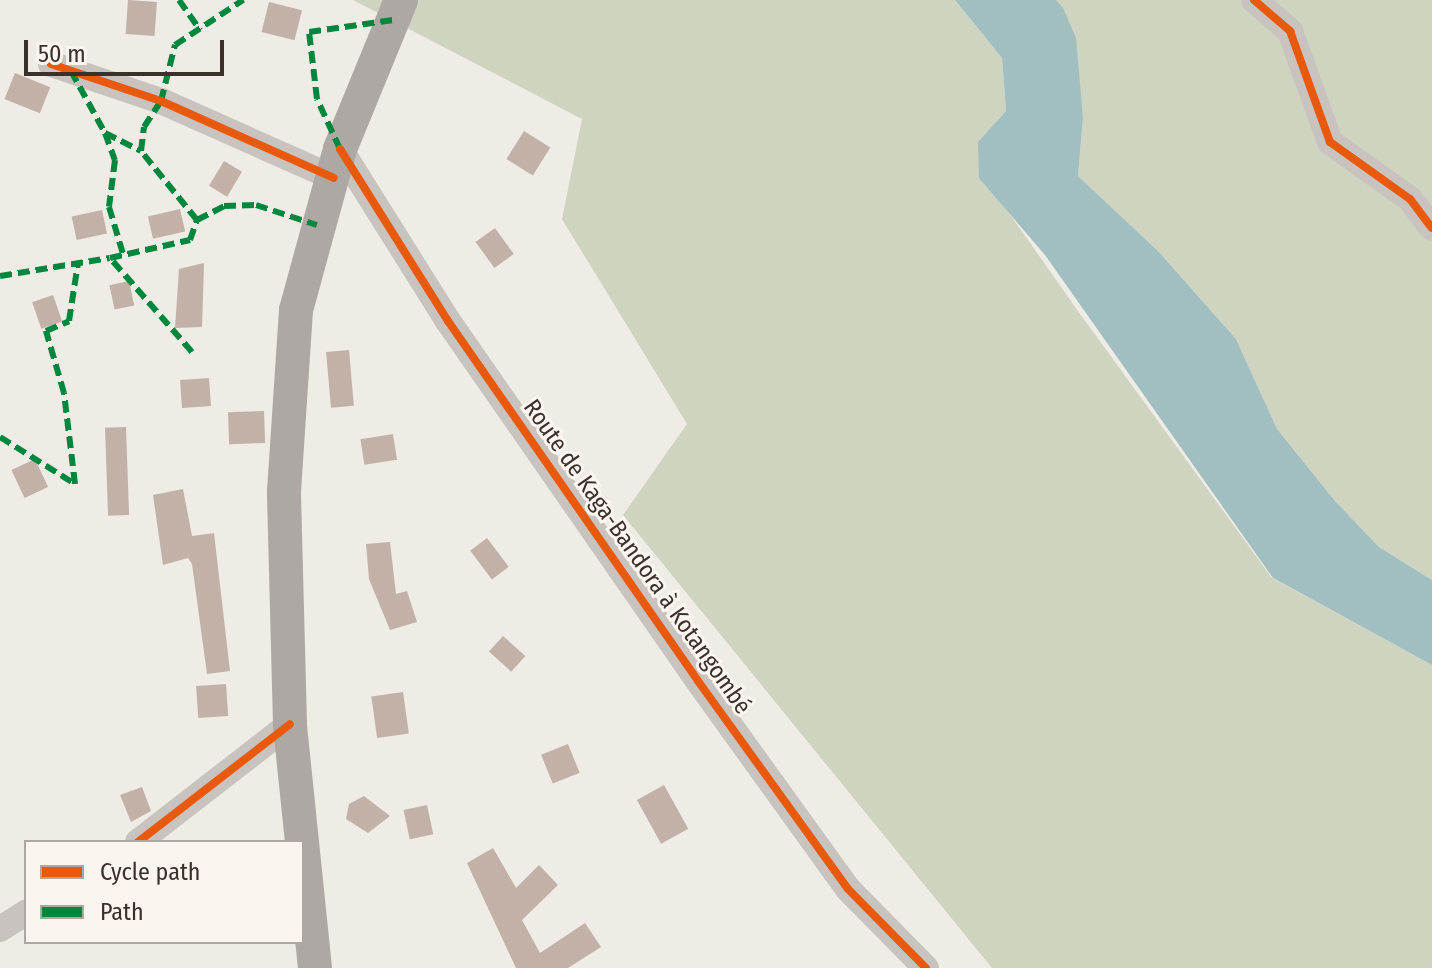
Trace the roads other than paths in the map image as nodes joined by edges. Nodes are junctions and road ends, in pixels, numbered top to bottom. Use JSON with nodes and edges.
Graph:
{"nodes":[{"id":1,"x":401,"y":0,"type":"edge"},
{"id":2,"x":1254,"y":0,"type":"edge"},
{"id":3,"x":51,"y":64,"type":"dead end"},
{"id":4,"x":337,"y":164,"type":"junction"},
{"id":5,"x":1432,"y":228,"type":"edge"},
{"id":6,"x":290,"y":724,"type":"junction"},
{"id":7,"x":141,"y":840,"type":"edge"},
{"id":8,"x":302,"y":840,"type":"edge"},
{"id":9,"x":304,"y":861,"type":"edge"},
{"id":10,"x":24,"y":914,"type":"edge"},
{"id":11,"x":0,"y":929,"type":"edge"},
{"id":12,"x":315,"y":968,"type":"edge"},
{"id":13,"x":926,"y":968,"type":"edge"}],
"edges":[{"from":1,"to":4,"type":"main road"},
{"from":2,"to":5,"type":"street"},
{"from":3,"to":4,"type":"street"},
{"from":4,"to":6,"type":"main road"},
{"from":4,"to":13,"type":"street","name":"Route de Kaga-Bandora à Kotangombé"},
{"from":6,"to":7,"type":"street"},
{"from":6,"to":8,"type":"main road"},
{"from":9,"to":12,"type":"main road"},
{"from":10,"to":11,"type":"street"}]}
